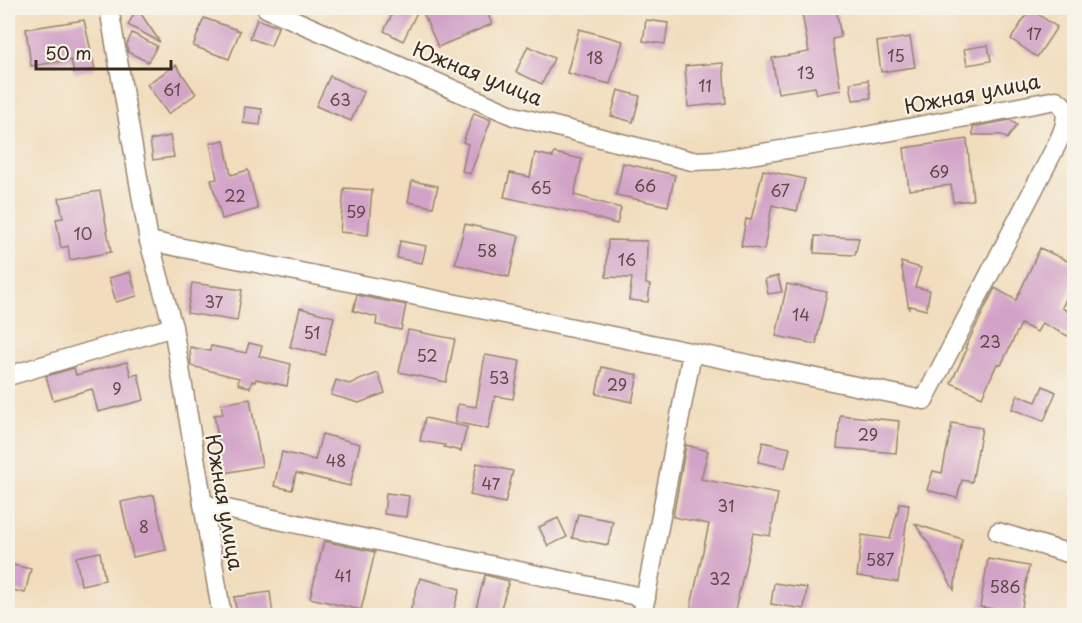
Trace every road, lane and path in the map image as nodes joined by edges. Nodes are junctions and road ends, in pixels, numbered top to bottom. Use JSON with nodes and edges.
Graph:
{"nodes":[{"id":1,"x":109,"y":8,"type":"edge"},
{"id":2,"x":266,"y":8,"type":"edge"},
{"id":3,"x":149,"y":241,"type":"junction"},
{"id":4,"x":172,"y":327,"type":"junction"},
{"id":5,"x":692,"y":353,"type":"junction"},
{"id":6,"x":8,"y":376,"type":"edge"},
{"id":7,"x":203,"y":504,"type":"junction"},
{"id":8,"x":998,"y":532,"type":"dead end"},
{"id":9,"x":1074,"y":555,"type":"edge"},
{"id":10,"x":644,"y":607,"type":"edge"},
{"id":11,"x":222,"y":615,"type":"edge"}],
"edges":[{"from":1,"to":3,"type":"street","name":"Южная улица"},
{"from":2,"to":5,"type":"street","name":"Южная улица"},
{"from":3,"to":4,"type":"street","name":"Южная улица"},
{"from":3,"to":5,"type":"street"},
{"from":4,"to":6,"type":"street"},
{"from":4,"to":7,"type":"street","name":"Южная улица"},
{"from":5,"to":10,"type":"street"},
{"from":7,"to":10,"type":"street"},
{"from":7,"to":11,"type":"street","name":"Южная улица"},
{"from":8,"to":9,"type":"street"}]}
